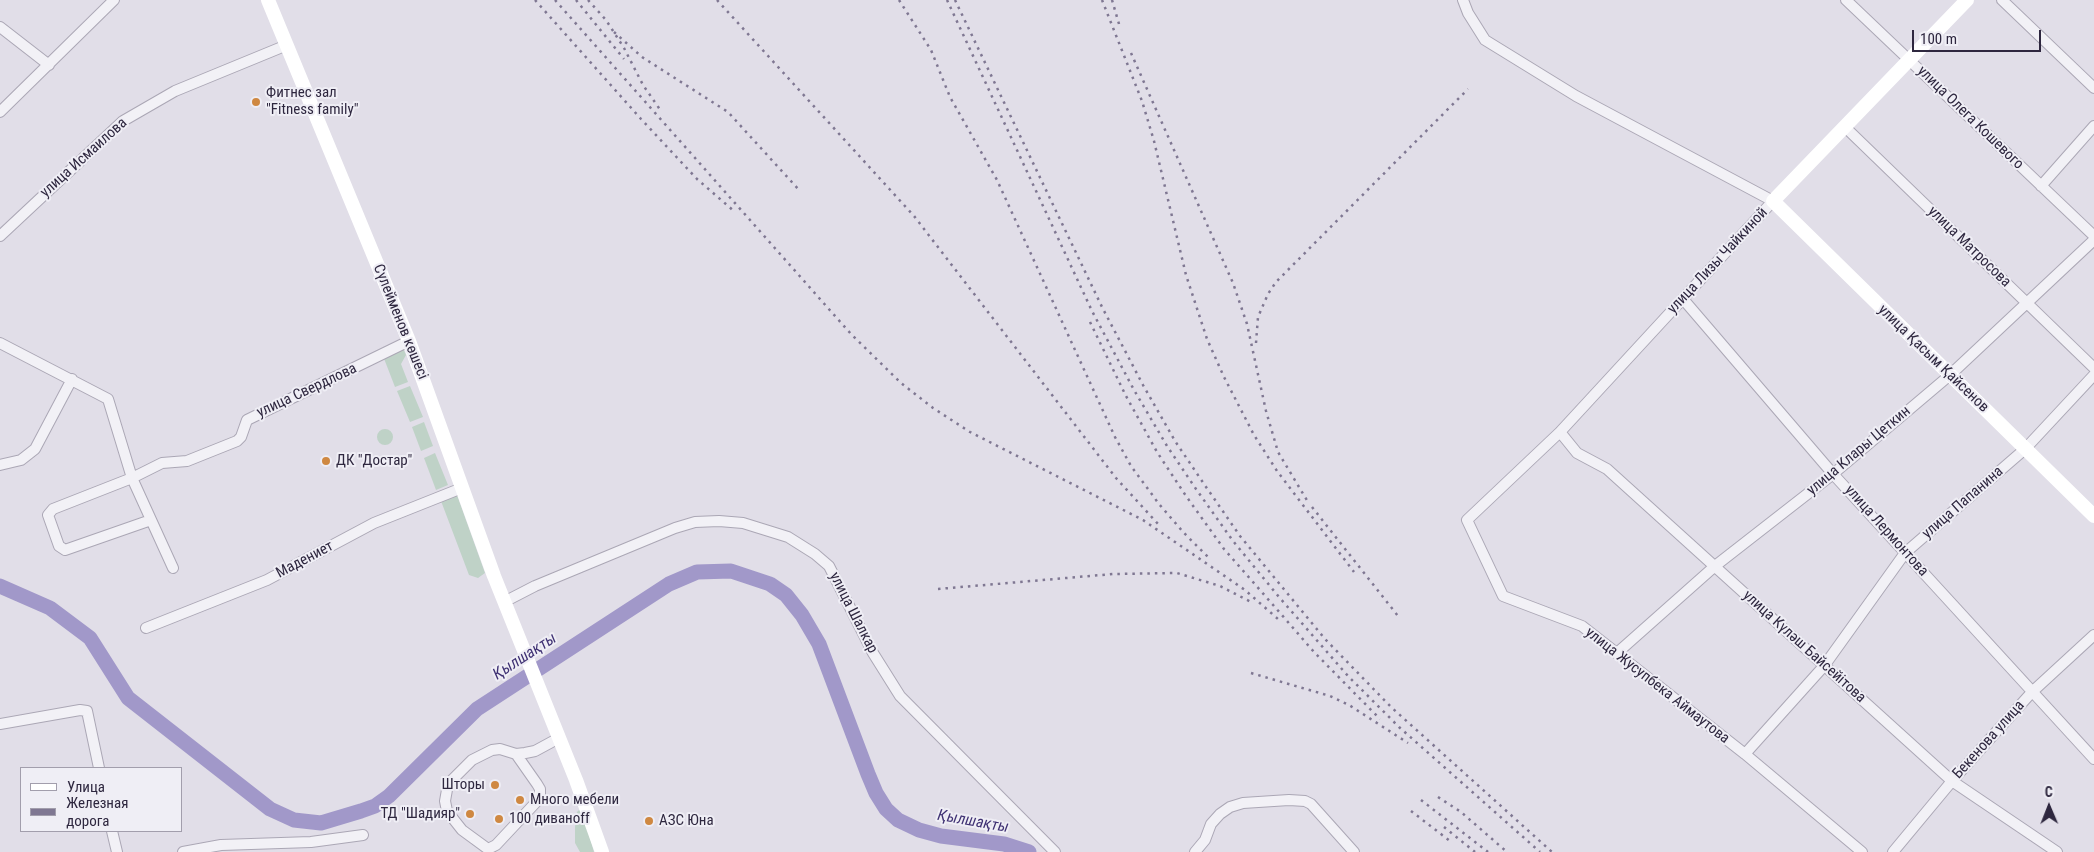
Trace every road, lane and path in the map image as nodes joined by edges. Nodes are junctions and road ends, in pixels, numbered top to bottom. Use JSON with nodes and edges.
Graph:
{"nodes":[{"id":1,"x":114,"y":0,"type":"edge"},
{"id":2,"x":268,"y":0,"type":"edge"},
{"id":3,"x":1463,"y":0,"type":"edge"},
{"id":4,"x":1473,"y":0,"type":"edge"},
{"id":5,"x":1846,"y":0,"type":"edge"},
{"id":6,"x":1967,"y":0,"type":"edge"},
{"id":7,"x":2002,"y":0,"type":"edge"},
{"id":8,"x":1468,"y":13,"type":"junction"},
{"id":9,"x":0,"y":27,"type":"edge"},
{"id":10,"x":287,"y":45,"type":"junction"},
{"id":11,"x":1910,"y":60,"type":"junction"},
{"id":12,"x":49,"y":65,"type":"junction"},
{"id":13,"x":2094,"y":88,"type":"edge"},
{"id":14,"x":0,"y":112,"type":"edge"},
{"id":15,"x":2094,"y":126,"type":"edge"},
{"id":16,"x":1845,"y":127,"type":"junction"},
{"id":17,"x":2041,"y":186,"type":"junction"},
{"id":18,"x":1773,"y":201,"type":"junction"},
{"id":19,"x":0,"y":236,"type":"edge"},
{"id":20,"x":2094,"y":236,"type":"edge"},
{"id":21,"x":2094,"y":240,"type":"edge"},
{"id":22,"x":1683,"y":299,"type":"junction"},
{"id":23,"x":2028,"y":304,"type":"junction"},
{"id":24,"x":409,"y":341,"type":"junction"},
{"id":25,"x":0,"y":343,"type":"edge"},
{"id":26,"x":2094,"y":368,"type":"edge"},
{"id":27,"x":1950,"y":375,"type":"junction"},
{"id":28,"x":2094,"y":375,"type":"edge"},
{"id":29,"x":72,"y":379,"type":"junction"},
{"id":30,"x":1560,"y":432,"type":"junction"},
{"id":31,"x":2025,"y":449,"type":"junction"},
{"id":32,"x":0,"y":466,"type":"edge"},
{"id":33,"x":1833,"y":474,"type":"junction"},
{"id":34,"x":132,"y":478,"type":"junction"},
{"id":35,"x":462,"y":488,"type":"junction"},
{"id":36,"x":2094,"y":516,"type":"edge"},
{"id":37,"x":151,"y":520,"type":"junction"},
{"id":38,"x":1467,"y":520,"type":"joint"},
{"id":39,"x":1905,"y":553,"type":"junction"},
{"id":40,"x":1715,"y":566,"type":"junction"},
{"id":41,"x":173,"y":568,"type":"dead end"},
{"id":42,"x":504,"y":602,"type":"junction"},
{"id":43,"x":146,"y":628,"type":"dead end"},
{"id":44,"x":2094,"y":635,"type":"edge"},
{"id":45,"x":1617,"y":653,"type":"junction"},
{"id":46,"x":1824,"y":666,"type":"junction"},
{"id":47,"x":2032,"y":692,"type":"junction"},
{"id":48,"x":0,"y":724,"type":"edge"},
{"id":49,"x":559,"y":738,"type":"junction"},
{"id":50,"x":516,"y":754,"type":"junction"},
{"id":51,"x":1745,"y":754,"type":"junction"},
{"id":52,"x":2094,"y":759,"type":"edge"},
{"id":53,"x":99,"y":767,"type":"edge"},
{"id":54,"x":1952,"y":781,"type":"junction"},
{"id":55,"x":112,"y":832,"type":"edge"},
{"id":56,"x":364,"y":835,"type":"dead end"},
{"id":57,"x":117,"y":852,"type":"edge"},
{"id":58,"x":183,"y":852,"type":"edge"},
{"id":59,"x":602,"y":852,"type":"edge"},
{"id":60,"x":1055,"y":852,"type":"edge"},
{"id":61,"x":1195,"y":852,"type":"edge"},
{"id":62,"x":1354,"y":852,"type":"edge"},
{"id":63,"x":1862,"y":852,"type":"edge"},
{"id":64,"x":1893,"y":852,"type":"edge"},
{"id":65,"x":2056,"y":852,"type":"edge"}],
"edges":[{"from":1,"to":12,"type":"street"},
{"from":2,"to":10,"type":"street","name":"Сүлейменов көшесі"},
{"from":3,"to":8,"type":"street"},
{"from":4,"to":8,"type":"street"},
{"from":5,"to":11,"type":"street","name":"улица Олега Кошевого"},
{"from":6,"to":11,"type":"street","name":"улица Лизы Чайкиной"},
{"from":7,"to":13,"type":"street"},
{"from":8,"to":18,"type":"street"},
{"from":9,"to":12,"type":"street"},
{"from":10,"to":19,"type":"street","name":"улица Исмаилова"},
{"from":10,"to":24,"type":"street","name":"Сүлейменов көшесі"},
{"from":11,"to":16,"type":"street","name":"улица Лизы Чайкиной"},
{"from":11,"to":17,"type":"street","name":"улица Олега Кошевого"},
{"from":12,"to":14,"type":"street"},
{"from":15,"to":17,"type":"street"},
{"from":16,"to":18,"type":"street","name":"улица Лизы Чайкиной"},
{"from":16,"to":23,"type":"street","name":"улица Матросова"},
{"from":17,"to":20,"type":"street","name":"улица Олега Кошевого"},
{"from":18,"to":22,"type":"street","name":"улица Лизы Чайкиной"},
{"from":18,"to":27,"type":"street","name":"улица Қасым Қайсенов"},
{"from":21,"to":23,"type":"street","name":"улица Клары Цеткин"},
{"from":22,"to":30,"type":"street","name":"улица Лизы Чайкиной"},
{"from":22,"to":33,"type":"street","name":"улица Лермонтова"},
{"from":23,"to":26,"type":"street","name":"улица Матросова"},
{"from":23,"to":27,"type":"street","name":"улица Клары Цеткин"},
{"from":24,"to":34,"type":"street","name":"улица Свердлова"},
{"from":24,"to":35,"type":"street","name":"Сүлейменов көшесі"},
{"from":25,"to":29,"type":"street"},
{"from":27,"to":31,"type":"street","name":"улица Қасым Қайсенов"},
{"from":27,"to":33,"type":"street","name":"улица Клары Цеткин"},
{"from":28,"to":31,"type":"street","name":"улица Папанина"},
{"from":29,"to":32,"type":"street"},
{"from":29,"to":34,"type":"street"},
{"from":30,"to":38,"type":"street","name":"улица Лизы Чайкиной"},
{"from":30,"to":40,"type":"street","name":"улица Күләш Байсейітова"},
{"from":31,"to":36,"type":"street","name":"улица Қасым Қайсенов"},
{"from":31,"to":39,"type":"street","name":"улица Папанина"},
{"from":33,"to":39,"type":"street","name":"улица Лермонтова"},
{"from":33,"to":40,"type":"street","name":"улица Клары Цеткин"},
{"from":34,"to":37,"type":"street"},
{"from":34,"to":37,"type":"street","name":"улица Свердлова"},
{"from":35,"to":42,"type":"street","name":"Сүлейменов көшесі"},
{"from":35,"to":43,"type":"street","name":"Мадениет"},
{"from":37,"to":41,"type":"street"},
{"from":38,"to":45,"type":"street","name":"улица Жусупбека Аймаутова"},
{"from":39,"to":46,"type":"street","name":"улица Папанина"},
{"from":39,"to":47,"type":"street","name":"улица Лермонтова"},
{"from":40,"to":45,"type":"street","name":"улица Клары Цеткин"},
{"from":40,"to":46,"type":"street","name":"улица Күләш Байсейітова"},
{"from":42,"to":49,"type":"street","name":"Сүлейменов көшесі"},
{"from":42,"to":60,"type":"street","name":"улица Шалкар"},
{"from":44,"to":47,"type":"street","name":"Бекенова улица"},
{"from":45,"to":51,"type":"street","name":"улица Жусупбека Аймаутова"},
{"from":46,"to":51,"type":"street","name":"улица Папанина"},
{"from":46,"to":54,"type":"street","name":"улица Күләш Байсейітова"},
{"from":47,"to":52,"type":"street","name":"улица Лермонтова"},
{"from":47,"to":54,"type":"street","name":"Бекенова улица"},
{"from":48,"to":53,"type":"street"},
{"from":49,"to":50,"type":"street"},
{"from":49,"to":59,"type":"street","name":"Сүлейменов көшесі"},
{"from":50,"to":50,"type":"street"},
{"from":51,"to":63,"type":"street","name":"улица Жусупбека Аймаутова"},
{"from":54,"to":64,"type":"street","name":"Бекенова улица"},
{"from":54,"to":65,"type":"street","name":"улица Күләш Байсейітова"},
{"from":55,"to":57,"type":"street"},
{"from":56,"to":58,"type":"street"},
{"from":61,"to":62,"type":"street"}]}
